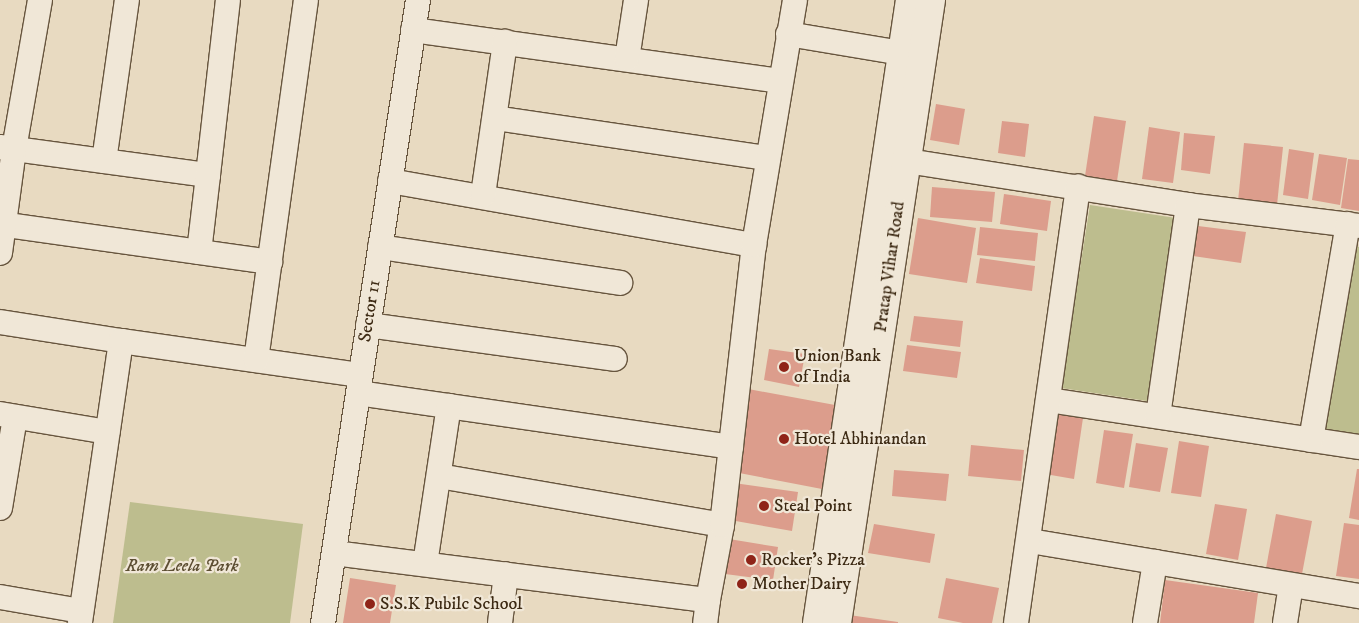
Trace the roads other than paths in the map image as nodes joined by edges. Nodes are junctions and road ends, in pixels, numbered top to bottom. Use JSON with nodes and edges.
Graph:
{"nodes":[{"id":1,"x":40,"y":0,"type":"edge"},
{"id":2,"x":128,"y":0,"type":"edge"},
{"id":3,"x":228,"y":0,"type":"edge"},
{"id":4,"x":306,"y":0,"type":"edge"},
{"id":5,"x":418,"y":0,"type":"edge"},
{"id":6,"x":636,"y":0,"type":"edge"},
{"id":7,"x":795,"y":0,"type":"edge"},
{"id":8,"x":910,"y":0,"type":"edge"},
{"id":9,"x":931,"y":0,"type":"edge"},
{"id":10,"x":413,"y":30,"type":"junction"},
{"id":11,"x":788,"y":34,"type":"junction"},
{"id":12,"x":506,"y":42,"type":"junction"},
{"id":13,"x":901,"y":53,"type":"junction"},
{"id":14,"x":627,"y":60,"type":"junction"},
{"id":15,"x":780,"y":81,"type":"junction"},
{"id":16,"x":495,"y":118,"type":"junction"},
{"id":17,"x":7,"y":148,"type":"edge"},
{"id":18,"x":767,"y":158,"type":"junction"},
{"id":19,"x":895,"y":160,"type":"junction"},
{"id":20,"x":104,"y":161,"type":"junction"},
{"id":21,"x":208,"y":175,"type":"junction"},
{"id":22,"x":390,"y":181,"type":"junction"},
{"id":23,"x":1078,"y":186,"type":"junction"},
{"id":24,"x":483,"y":195,"type":"junction"},
{"id":25,"x":1188,"y":205,"type":"junction"},
{"id":26,"x":2,"y":224,"type":"edge"},
{"id":27,"x":1353,"y":225,"type":"edge"},
{"id":28,"x":754,"y":245,"type":"junction"},
{"id":29,"x":380,"y":247,"type":"junction"},
{"id":30,"x":198,"y":252,"type":"junction"},
{"id":31,"x":0,"y":253,"type":"edge"},
{"id":32,"x":270,"y":262,"type":"junction"},
{"id":33,"x":620,"y":283,"type":"dead end"},
{"id":34,"x":0,"y":322,"type":"edge"},
{"id":35,"x":368,"y":325,"type":"junction"},
{"id":36,"x":121,"y":340,"type":"junction"},
{"id":37,"x":615,"y":359,"type":"dead end"},
{"id":38,"x":256,"y":360,"type":"junction"},
{"id":39,"x":359,"y":384,"type":"junction"},
{"id":40,"x":1048,"y":400,"type":"junction"},
{"id":41,"x":449,"y":406,"type":"junction"},
{"id":42,"x":8,"y":416,"type":"edge"},
{"id":43,"x":1158,"y":416,"type":"junction"},
{"id":44,"x":108,"y":432,"type":"junction"},
{"id":45,"x":1311,"y":440,"type":"junction"},
{"id":46,"x":731,"y":447,"type":"junction"},
{"id":47,"x":1359,"y":447,"type":"edge"},
{"id":48,"x":439,"y":476,"type":"junction"},
{"id":49,"x":0,"y":508,"type":"edge"},
{"id":50,"x":722,"y":526,"type":"junction"},
{"id":51,"x":1030,"y":541,"type":"junction"},
{"id":52,"x":334,"y":553,"type":"junction"},
{"id":53,"x":1155,"y":562,"type":"junction"},
{"id":54,"x":425,"y":564,"type":"junction"},
{"id":55,"x":506,"y":574,"type":"junction"},
{"id":56,"x":1291,"y":585,"type":"junction"},
{"id":57,"x":1359,"y":596,"type":"edge"},
{"id":58,"x":0,"y":597,"type":"edge"},
{"id":59,"x":708,"y":600,"type":"junction"},
{"id":60,"x":81,"y":617,"type":"edge"},
{"id":61,"x":323,"y":623,"type":"edge"},
{"id":62,"x":500,"y":623,"type":"edge"},
{"id":63,"x":705,"y":623,"type":"edge"},
{"id":64,"x":817,"y":623,"type":"edge"},
{"id":65,"x":837,"y":623,"type":"edge"},
{"id":66,"x":1016,"y":623,"type":"edge"},
{"id":67,"x":1145,"y":623,"type":"edge"},
{"id":68,"x":1285,"y":623,"type":"edge"}],
"edges":[{"from":1,"to":17,"type":"street"},
{"from":2,"to":20,"type":"street"},
{"from":3,"to":21,"type":"street"},
{"from":4,"to":32,"type":"street"},
{"from":5,"to":10,"type":"street","name":"Sector 11"},
{"from":6,"to":14,"type":"street"},
{"from":7,"to":11,"type":"street"},
{"from":8,"to":13,"type":"street","name":"Pratap Vihar Road"},
{"from":9,"to":19,"type":"street","name":"Pratap Vihar Road"},
{"from":10,"to":12,"type":"street"},
{"from":10,"to":22,"type":"street","name":"Sector 11"},
{"from":11,"to":13,"type":"street"},
{"from":11,"to":15,"type":"street"},
{"from":12,"to":14,"type":"street"},
{"from":12,"to":16,"type":"street"},
{"from":13,"to":19,"type":"street","name":"Pratap Vihar Road"},
{"from":14,"to":15,"type":"street"},
{"from":15,"to":18,"type":"street"},
{"from":16,"to":18,"type":"street"},
{"from":16,"to":24,"type":"street"},
{"from":17,"to":20,"type":"street"},
{"from":17,"to":26,"type":"street"},
{"from":18,"to":28,"type":"street"},
{"from":19,"to":23,"type":"street"},
{"from":19,"to":64,"type":"street","name":"Pratap Vihar Road"},
{"from":19,"to":65,"type":"street","name":"Pratap Vihar Road"},
{"from":20,"to":21,"type":"street"},
{"from":21,"to":30,"type":"street"},
{"from":22,"to":24,"type":"street"},
{"from":22,"to":29,"type":"street","name":"Sector 11"},
{"from":23,"to":25,"type":"street"},
{"from":23,"to":40,"type":"street"},
{"from":24,"to":28,"type":"street"},
{"from":25,"to":27,"type":"street"},
{"from":25,"to":43,"type":"street"},
{"from":26,"to":30,"type":"street"},
{"from":26,"to":31,"type":"street"},
{"from":27,"to":45,"type":"street"},
{"from":28,"to":46,"type":"street"},
{"from":29,"to":33,"type":"street"},
{"from":29,"to":35,"type":"street","name":"Sector 11"},
{"from":30,"to":32,"type":"street"},
{"from":32,"to":38,"type":"street"},
{"from":34,"to":36,"type":"street"},
{"from":35,"to":37,"type":"street"},
{"from":35,"to":39,"type":"street","name":"Sector 11"},
{"from":36,"to":38,"type":"street"},
{"from":36,"to":44,"type":"street"},
{"from":38,"to":39,"type":"street"},
{"from":39,"to":41,"type":"street"},
{"from":39,"to":52,"type":"street","name":"Sector 11"},
{"from":40,"to":43,"type":"street"},
{"from":40,"to":51,"type":"street"},
{"from":41,"to":46,"type":"street"},
{"from":41,"to":48,"type":"street"},
{"from":42,"to":44,"type":"street"},
{"from":42,"to":49,"type":"street"},
{"from":43,"to":45,"type":"street"},
{"from":44,"to":60,"type":"street"},
{"from":45,"to":47,"type":"street"},
{"from":46,"to":50,"type":"street"},
{"from":48,"to":50,"type":"street"},
{"from":48,"to":54,"type":"street"},
{"from":50,"to":59,"type":"street"},
{"from":51,"to":53,"type":"street"},
{"from":51,"to":66,"type":"street"},
{"from":52,"to":54,"type":"street"},
{"from":52,"to":61,"type":"street","name":"Sector 11"},
{"from":53,"to":56,"type":"street"},
{"from":53,"to":67,"type":"street"},
{"from":54,"to":55,"type":"street"},
{"from":55,"to":59,"type":"street"},
{"from":55,"to":62,"type":"street"},
{"from":56,"to":57,"type":"street"},
{"from":56,"to":68,"type":"street"},
{"from":58,"to":60,"type":"street"},
{"from":59,"to":63,"type":"street"}]}
